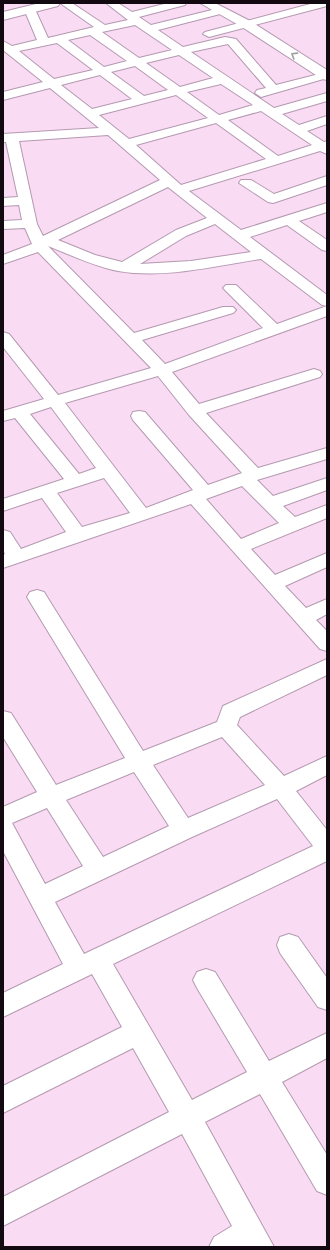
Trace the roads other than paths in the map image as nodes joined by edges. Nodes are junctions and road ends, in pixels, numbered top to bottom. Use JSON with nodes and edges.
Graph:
{"nodes":[{"id":1,"x":15,"y":3,"type":"edge"},
{"id":2,"x":54,"y":3,"type":"edge"},
{"id":3,"x":65,"y":3,"type":"edge"},
{"id":4,"x":111,"y":3,"type":"edge"},
{"id":5,"x":181,"y":3,"type":"edge"},
{"id":6,"x":231,"y":3,"type":"edge"},
{"id":7,"x":327,"y":3,"type":"edge"},
{"id":8,"x":3,"y":6,"type":"edge"},
{"id":9,"x":213,"y":7,"type":"edge"},
{"id":10,"x":30,"y":9,"type":"junction"},
{"id":11,"x":3,"y":16,"type":"edge"},
{"id":12,"x":134,"y":18,"type":"junction"},
{"id":13,"x":260,"y":21,"type":"junction"},
{"id":14,"x":246,"y":24,"type":"junction"},
{"id":15,"x":149,"y":29,"type":"junction"},
{"id":16,"x":98,"y":30,"type":"junction"},
{"id":17,"x":59,"y":39,"type":"junction"},
{"id":18,"x":294,"y":40,"type":"dead end"},
{"id":19,"x":44,"y":42,"type":"junction"},
{"id":20,"x":170,"y":44,"type":"junction"},
{"id":21,"x":6,"y":47,"type":"edge"},
{"id":22,"x":180,"y":51,"type":"junction"},
{"id":23,"x":137,"y":62,"type":"junction"},
{"id":24,"x":103,"y":71,"type":"junction"},
{"id":25,"x":326,"y":75,"type":"edge"},
{"id":26,"x":221,"y":80,"type":"junction"},
{"id":27,"x":53,"y":85,"type":"junction"},
{"id":28,"x":273,"y":90,"type":"junction"},
{"id":29,"x":177,"y":91,"type":"junction"},
{"id":30,"x":3,"y":96,"type":"edge"},
{"id":31,"x":247,"y":97,"type":"junction"},
{"id":32,"x":327,"y":97,"type":"edge"},
{"id":33,"x":140,"y":100,"type":"junction"},
{"id":34,"x":266,"y":110,"type":"junction"},
{"id":35,"x":88,"y":114,"type":"junction"},
{"id":36,"x":216,"y":119,"type":"junction"},
{"id":37,"x":327,"y":120,"type":"edge"},
{"id":38,"x":296,"y":130,"type":"junction"},
{"id":39,"x":110,"y":131,"type":"junction"},
{"id":40,"x":7,"y":137,"type":"edge"},
{"id":41,"x":127,"y":144,"type":"junction"},
{"id":42,"x":325,"y":147,"type":"edge"},
{"id":43,"x":276,"y":160,"type":"junction"},
{"id":44,"x":10,"y":161,"type":"edge"},
{"id":45,"x":327,"y":180,"type":"edge"},
{"id":46,"x":246,"y":183,"type":"dead end"},
{"id":47,"x":175,"y":186,"type":"junction"},
{"id":48,"x":25,"y":201,"type":"junction"},
{"id":49,"x":3,"y":202,"type":"edge"},
{"id":50,"x":327,"y":207,"type":"edge"},
{"id":51,"x":218,"y":219,"type":"junction"},
{"id":52,"x":288,"y":219,"type":"junction"},
{"id":53,"x":30,"y":224,"type":"junction"},
{"id":54,"x":3,"y":225,"type":"edge"},
{"id":55,"x":241,"y":235,"type":"junction"},
{"id":56,"x":43,"y":243,"type":"junction"},
{"id":57,"x":327,"y":247,"type":"edge"},
{"id":58,"x":265,"y":254,"type":"junction"},
{"id":59,"x":3,"y":260,"type":"edge"},
{"id":60,"x":125,"y":267,"type":"junction"},
{"id":61,"x":230,"y":288,"type":"dead end"},
{"id":62,"x":327,"y":302,"type":"edge"},
{"id":63,"x":228,"y":310,"type":"dead end"},
{"id":64,"x":327,"y":311,"type":"edge"},
{"id":65,"x":274,"y":330,"type":"junction"},
{"id":66,"x":3,"y":337,"type":"edge"},
{"id":67,"x":130,"y":339,"type":"junction"},
{"id":68,"x":162,"y":370,"type":"junction"},
{"id":69,"x":314,"y":374,"type":"dead end"},
{"id":70,"x":54,"y":400,"type":"junction"},
{"id":71,"x":195,"y":411,"type":"junction"},
{"id":72,"x":11,"y":413,"type":"edge"},
{"id":73,"x":139,"y":416,"type":"dead end"},
{"id":74,"x":327,"y":453,"type":"edge"},
{"id":75,"x":108,"y":470,"type":"junction"},
{"id":76,"x":249,"y":477,"type":"junction"},
{"id":77,"x":75,"y":481,"type":"junction"},
{"id":78,"x":327,"y":484,"type":"edge"},
{"id":79,"x":46,"y":491,"type":"junction"},
{"id":80,"x":199,"y":494,"type":"junction"},
{"id":81,"x":270,"y":504,"type":"junction"},
{"id":82,"x":3,"y":505,"type":"edge"},
{"id":83,"x":327,"y":511,"type":"edge"},
{"id":84,"x":142,"y":516,"type":"junction"},
{"id":85,"x":292,"y":525,"type":"junction"},
{"id":86,"x":3,"y":536,"type":"edge"},
{"id":87,"x":78,"y":536,"type":"junction"},
{"id":88,"x":238,"y":547,"type":"junction"},
{"id":89,"x":327,"y":559,"type":"edge"},
{"id":90,"x":10,"y":560,"type":"edge"},
{"id":91,"x":272,"y":584,"type":"junction"},
{"id":92,"x":37,"y":598,"type":"dead end"},
{"id":93,"x":327,"y":606,"type":"edge"},
{"id":94,"x":303,"y":618,"type":"junction"},
{"id":95,"x":327,"y":644,"type":"edge"},
{"id":96,"x":327,"y":666,"type":"edge"},
{"id":97,"x":3,"y":719,"type":"edge"},
{"id":98,"x":226,"y":727,"type":"junction"},
{"id":99,"x":139,"y":762,"type":"junction"},
{"id":100,"x":327,"y":764,"type":"edge"},
{"id":101,"x":281,"y":788,"type":"junction"},
{"id":102,"x":51,"y":796,"type":"junction"},
{"id":103,"x":3,"y":817,"type":"edge"},
{"id":104,"x":3,"y":829,"type":"edge"},
{"id":105,"x":184,"y":830,"type":"junction"},
{"id":106,"x":327,"y":847,"type":"edge"},
{"id":107,"x":327,"y":850,"type":"edge"},
{"id":108,"x":98,"y":870,"type":"junction"},
{"id":109,"x":39,"y":898,"type":"junction"},
{"id":110,"x":289,"y":945,"type":"dead end"},
{"id":111,"x":88,"y":964,"type":"junction"},
{"id":112,"x":206,"y":980,"type":"dead end"},
{"id":113,"x":327,"y":999,"type":"edge"},
{"id":114,"x":3,"y":1005,"type":"edge"},
{"id":115,"x":138,"y":1032,"type":"junction"},
{"id":116,"x":327,"y":1045,"type":"edge"},
{"id":117,"x":263,"y":1077,"type":"junction"},
{"id":118,"x":3,"y":1100,"type":"edge"},
{"id":119,"x":187,"y":1116,"type":"junction"},
{"id":120,"x":327,"y":1181,"type":"edge"},
{"id":121,"x":3,"y":1212,"type":"edge"},
{"id":122,"x":254,"y":1240,"type":"edge"},
{"id":123,"x":224,"y":1247,"type":"edge"}],
"edges":[{"from":1,"to":8,"type":"street"},
{"from":2,"to":10,"type":"street"},
{"from":3,"to":16,"type":"street"},
{"from":4,"to":12,"type":"street"},
{"from":5,"to":12,"type":"street"},
{"from":6,"to":9,"type":"street"},
{"from":6,"to":13,"type":"street"},
{"from":7,"to":13,"type":"street"},
{"from":9,"to":14,"type":"street"},
{"from":9,"to":15,"type":"street"},
{"from":10,"to":11,"type":"street"},
{"from":10,"to":19,"type":"street"},
{"from":12,"to":15,"type":"street"},
{"from":12,"to":16,"type":"street"},
{"from":13,"to":14,"type":"street"},
{"from":13,"to":18,"type":"street"},
{"from":14,"to":20,"type":"street"},
{"from":25,"to":14,"type":"street","one_way":true},
{"from":15,"to":20,"type":"street"},
{"from":16,"to":17,"type":"street"},
{"from":16,"to":23,"type":"street"},
{"from":17,"to":19,"type":"street"},
{"from":17,"to":24,"type":"street"},
{"from":19,"to":21,"type":"street"},
{"from":20,"to":22,"type":"street"},
{"from":21,"to":27,"type":"street"},
{"from":22,"to":23,"type":"street"},
{"from":22,"to":26,"type":"street"},
{"from":22,"to":28,"type":"street"},
{"from":23,"to":24,"type":"street"},
{"from":23,"to":29,"type":"street"},
{"from":24,"to":27,"type":"street"},
{"from":24,"to":33,"type":"street"},
{"from":25,"to":28,"type":"street"},
{"from":26,"to":29,"type":"street"},
{"from":26,"to":31,"type":"street"},
{"from":27,"to":30,"type":"street"},
{"from":27,"to":35,"type":"street"},
{"from":28,"to":31,"type":"street"},
{"from":29,"to":33,"type":"street"},
{"from":29,"to":36,"type":"street"},
{"from":31,"to":34,"type":"street"},
{"from":32,"to":34,"type":"street"},
{"from":33,"to":35,"type":"street"},
{"from":34,"to":36,"type":"street"},
{"from":34,"to":38,"type":"street"},
{"from":35,"to":39,"type":"street"},
{"from":36,"to":41,"type":"street"},
{"from":36,"to":43,"type":"street"},
{"from":37,"to":38,"type":"street"},
{"from":38,"to":42,"type":"street"},
{"from":39,"to":40,"type":"street"},
{"from":39,"to":41,"type":"street"},
{"from":40,"to":44,"type":"street"},
{"from":41,"to":47,"type":"street"},
{"from":42,"to":43,"type":"street"},
{"from":43,"to":47,"type":"street"},
{"from":44,"to":48,"type":"street"},
{"from":45,"to":46,"type":"street"},
{"from":47,"to":51,"type":"street"},
{"from":47,"to":56,"type":"street"},
{"from":48,"to":49,"type":"street"},
{"from":48,"to":53,"type":"street"},
{"from":50,"to":52,"type":"street"},
{"from":51,"to":55,"type":"street"},
{"from":51,"to":60,"type":"street"},
{"from":52,"to":55,"type":"street"},
{"from":52,"to":57,"type":"street"},
{"from":53,"to":54,"type":"street"},
{"from":53,"to":56,"type":"street"},
{"from":55,"to":58,"type":"street"},
{"from":56,"to":59,"type":"street"},
{"from":56,"to":60,"type":"street"},
{"from":56,"to":67,"type":"street"},
{"from":58,"to":60,"type":"street"},
{"from":58,"to":62,"type":"street"},
{"from":61,"to":65,"type":"street"},
{"from":63,"to":67,"type":"street"},
{"from":64,"to":65,"type":"street"},
{"from":65,"to":68,"type":"street"},
{"from":66,"to":70,"type":"street"},
{"from":67,"to":68,"type":"street"},
{"from":68,"to":70,"type":"street"},
{"from":68,"to":71,"type":"street"},
{"from":69,"to":71,"type":"street"},
{"from":70,"to":72,"type":"street"},
{"from":70,"to":75,"type":"street"},
{"from":71,"to":76,"type":"street"},
{"from":72,"to":77,"type":"street"},
{"from":73,"to":80,"type":"street"},
{"from":74,"to":76,"type":"street"},
{"from":75,"to":77,"type":"street"},
{"from":75,"to":84,"type":"street"},
{"from":76,"to":80,"type":"street"},
{"from":76,"to":81,"type":"street"},
{"from":77,"to":79,"type":"street"},
{"from":78,"to":81,"type":"street"},
{"from":79,"to":82,"type":"street"},
{"from":79,"to":87,"type":"street"},
{"from":80,"to":84,"type":"street"},
{"from":80,"to":88,"type":"street"},
{"from":81,"to":85,"type":"street"},
{"from":83,"to":85,"type":"street"},
{"from":84,"to":87,"type":"street"},
{"from":85,"to":88,"type":"street"},
{"from":86,"to":90,"type":"street"},
{"from":87,"to":90,"type":"street"},
{"from":88,"to":91,"type":"street"},
{"from":89,"to":91,"type":"street"},
{"from":91,"to":94,"type":"street"},
{"from":92,"to":99,"type":"street"},
{"from":93,"to":94,"type":"street"},
{"from":94,"to":95,"type":"street"},
{"from":96,"to":98,"type":"street"},
{"from":97,"to":102,"type":"street"},
{"from":98,"to":99,"type":"street"},
{"from":98,"to":101,"type":"street"},
{"from":99,"to":102,"type":"street"},
{"from":99,"to":105,"type":"street"},
{"from":100,"to":101,"type":"street"},
{"from":101,"to":105,"type":"street"},
{"from":101,"to":106,"type":"street"},
{"from":102,"to":103,"type":"street"},
{"from":102,"to":108,"type":"street"},
{"from":104,"to":109,"type":"street"},
{"from":105,"to":108,"type":"street"},
{"from":107,"to":111,"type":"street"},
{"from":108,"to":109,"type":"street"},
{"from":109,"to":111,"type":"street"},
{"from":110,"to":113,"type":"street"},
{"from":111,"to":114,"type":"street"},
{"from":111,"to":115,"type":"street"},
{"from":112,"to":117,"type":"street"},
{"from":115,"to":118,"type":"street"},
{"from":115,"to":119,"type":"street"},
{"from":116,"to":117,"type":"street"},
{"from":117,"to":119,"type":"street"},
{"from":117,"to":120,"type":"street"},
{"from":119,"to":121,"type":"street"},
{"from":119,"to":122,"type":"street"},
{"from":122,"to":123,"type":"street"}]}
